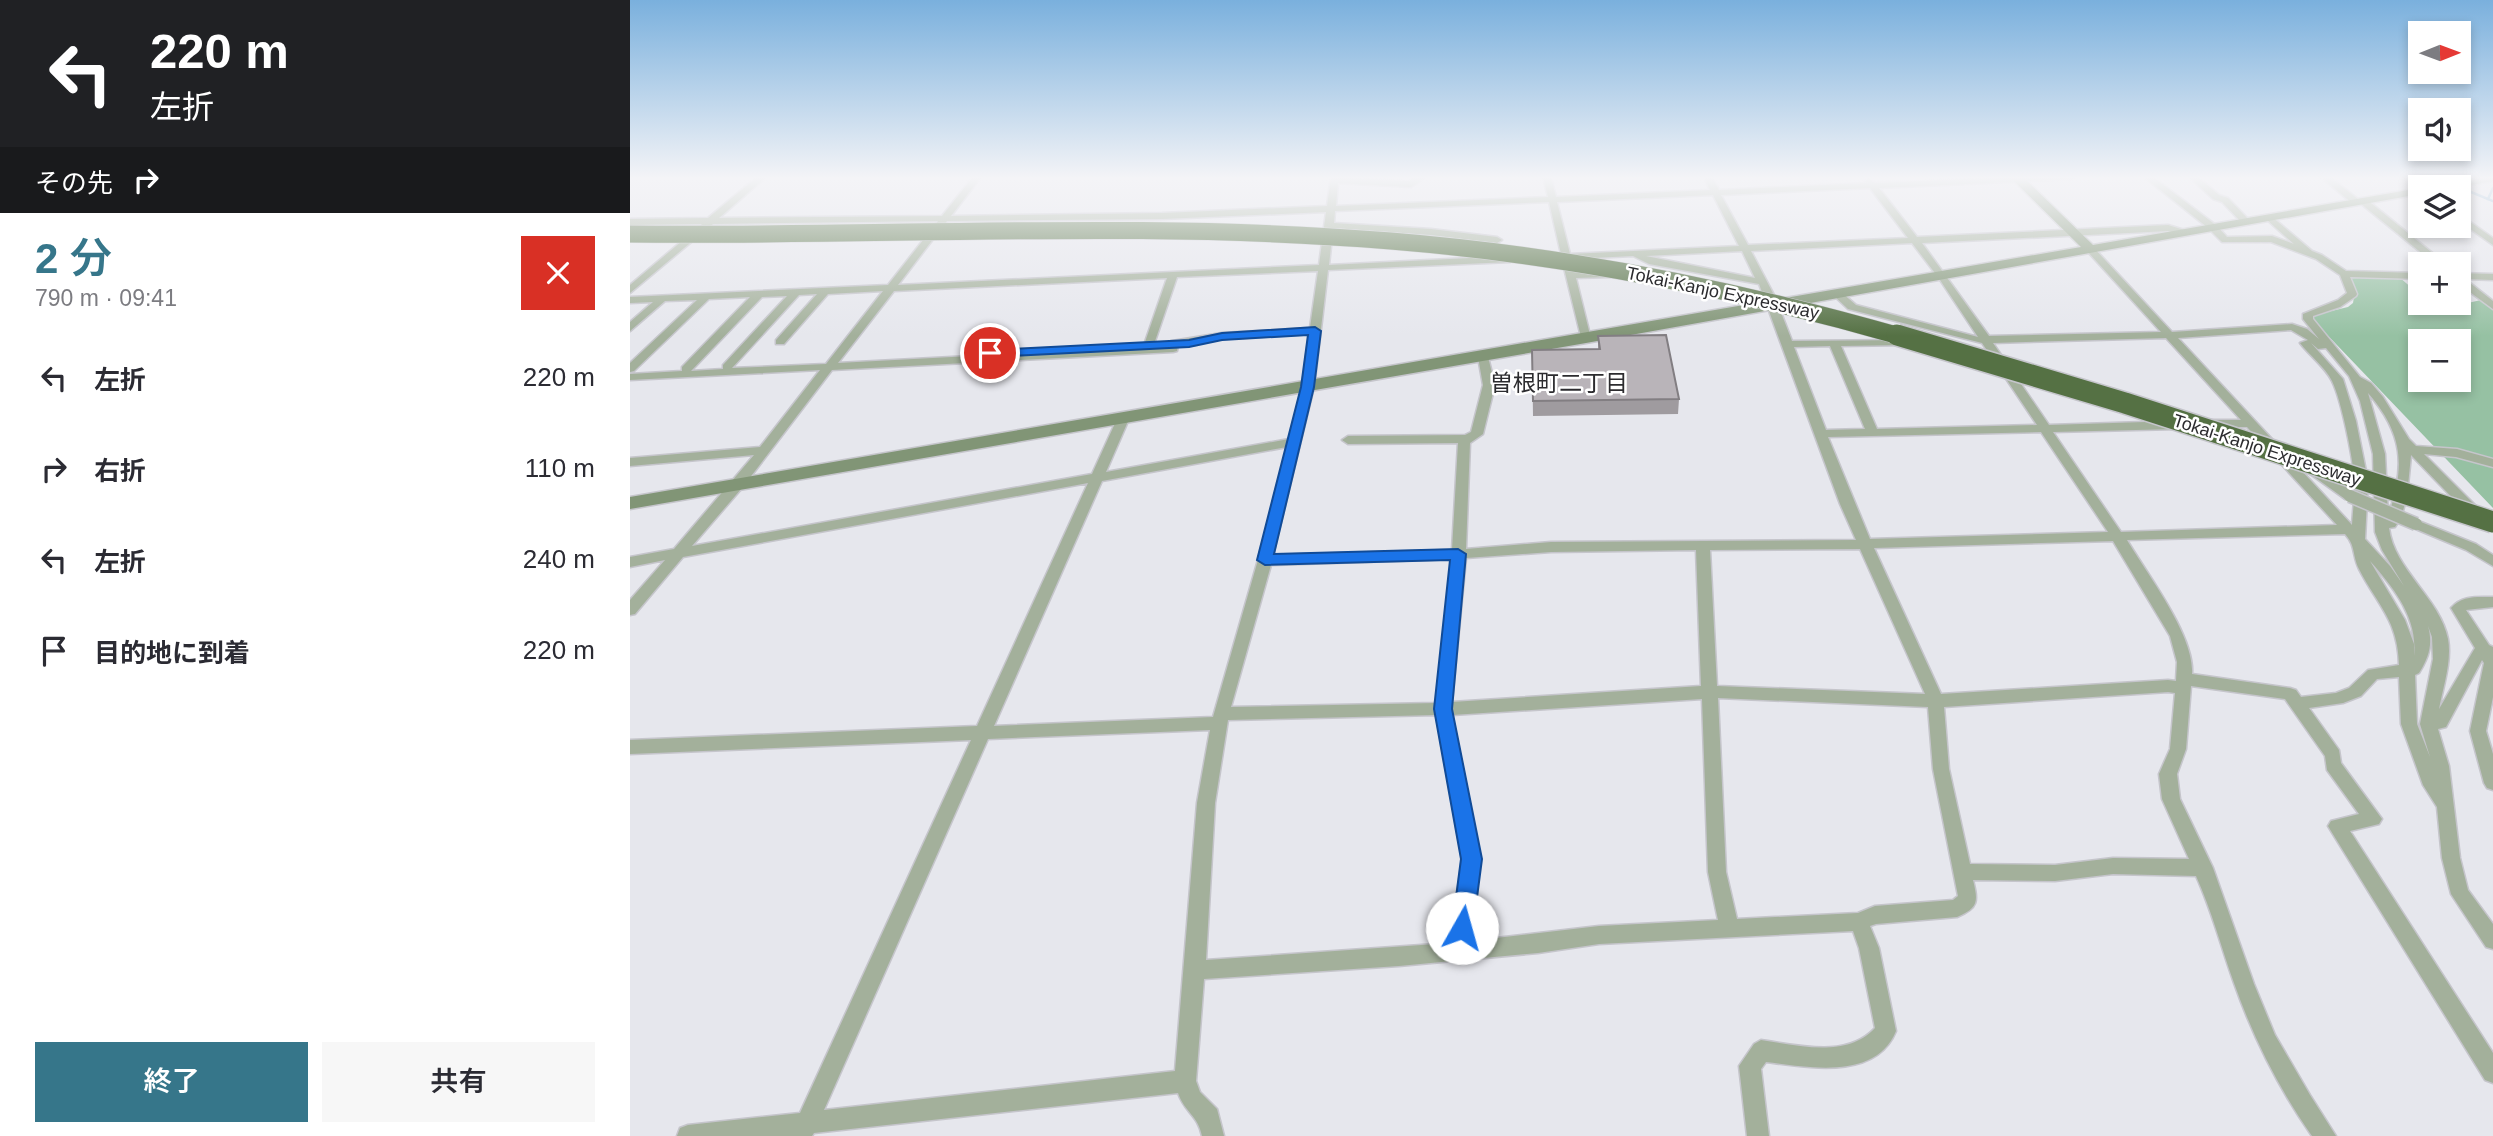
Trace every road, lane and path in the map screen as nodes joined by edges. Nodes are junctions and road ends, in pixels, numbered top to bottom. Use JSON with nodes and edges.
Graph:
{"nodes":[{"id":1,"x":701,"y":230,"type":"edge"},
{"id":2,"x":936,"y":230,"type":"edge"},
{"id":3,"x":1121,"y":230,"type":"edge"},
{"id":4,"x":1123,"y":230,"type":"edge"},
{"id":5,"x":1327,"y":230,"type":"edge"},
{"id":6,"x":1402,"y":230,"type":"edge"},
{"id":7,"x":1560,"y":230,"type":"edge"},
{"id":8,"x":1736,"y":230,"type":"edge"},
{"id":9,"x":1907,"y":230,"type":"edge"},
{"id":10,"x":2121,"y":230,"type":"edge"},
{"id":11,"x":2177,"y":230,"type":"edge"},
{"id":12,"x":2199,"y":230,"type":"edge"},
{"id":13,"x":2214,"y":230,"type":"edge"},
{"id":14,"x":2283,"y":230,"type":"edge"},
{"id":15,"x":2396,"y":230,"type":"edge"},
{"id":16,"x":2477,"y":230,"type":"edge"},
{"id":17,"x":2074,"y":232,"type":"junction"},
{"id":18,"x":2186,"y":232,"type":"junction"},
{"id":19,"x":637,"y":237,"type":"edge"},
{"id":20,"x":929,"y":239,"type":"junction"},
{"id":21,"x":1497,"y":240,"type":"dead end"},
{"id":22,"x":1915,"y":240,"type":"junction"},
{"id":23,"x":630,"y":241,"type":"edge"},
{"id":24,"x":687,"y":242,"type":"junction"},
{"id":25,"x":1326,"y":242,"type":"junction"},
{"id":26,"x":2493,"y":242,"type":"edge"},
{"id":27,"x":1745,"y":248,"type":"junction"},
{"id":28,"x":2090,"y":249,"type":"junction"},
{"id":29,"x":2425,"y":252,"type":"edge"},
{"id":30,"x":1634,"y":253,"type":"junction"},
{"id":31,"x":2310,"y":254,"type":"junction"},
{"id":32,"x":1566,"y":256,"type":"junction"},
{"id":33,"x":1323,"y":268,"type":"junction"},
{"id":34,"x":1173,"y":274,"type":"junction"},
{"id":35,"x":2344,"y":274,"type":"junction"},
{"id":36,"x":1570,"y":275,"type":"junction"},
{"id":37,"x":1942,"y":275,"type":"junction"},
{"id":38,"x":2408,"y":276,"type":"edge"},
{"id":39,"x":2493,"y":277,"type":"edge"},
{"id":40,"x":2471,"y":278,"type":"edge"},
{"id":41,"x":1762,"y":282,"type":"junction"},
{"id":42,"x":890,"y":288,"type":"junction"},
{"id":43,"x":2471,"y":288,"type":"edge"},
{"id":44,"x":630,"y":290,"type":"edge"},
{"id":45,"x":825,"y":290,"type":"junction"},
{"id":46,"x":796,"y":292,"type":"junction"},
{"id":47,"x":759,"y":294,"type":"junction"},
{"id":48,"x":1837,"y":294,"type":"junction"},
{"id":49,"x":707,"y":296,"type":"junction"},
{"id":50,"x":663,"y":298,"type":"junction"},
{"id":51,"x":630,"y":300,"type":"edge"},
{"id":52,"x":2346,"y":301,"type":"junction"},
{"id":53,"x":1773,"y":306,"type":"junction"},
{"id":54,"x":2493,"y":306,"type":"edge"},
{"id":55,"x":1757,"y":309,"type":"junction"},
{"id":56,"x":2287,"y":327,"type":"junction"},
{"id":57,"x":630,"y":328,"type":"edge"},
{"id":58,"x":1315,"y":331,"type":"junction"},
{"id":59,"x":1940,"y":331,"type":"junction"},
{"id":60,"x":2171,"y":335,"type":"junction"},
{"id":61,"x":1586,"y":339,"type":"junction"},
{"id":62,"x":1985,"y":339,"type":"junction"},
{"id":63,"x":780,"y":342,"type":"dead end"},
{"id":64,"x":1834,"y":343,"type":"junction"},
{"id":65,"x":1172,"y":344,"type":"junction"},
{"id":66,"x":1788,"y":344,"type":"junction"},
{"id":67,"x":1149,"y":345,"type":"junction"},
{"id":68,"x":1483,"y":357,"type":"junction"},
{"id":69,"x":830,"y":364,"type":"junction"},
{"id":70,"x":727,"y":367,"type":"junction"},
{"id":71,"x":686,"y":369,"type":"junction"},
{"id":72,"x":2351,"y":372,"type":"junction"},
{"id":73,"x":630,"y":373,"type":"edge"},
{"id":74,"x":1308,"y":387,"type":"junction"},
{"id":75,"x":1123,"y":419,"type":"junction"},
{"id":76,"x":2252,"y":423,"type":"junction"},
{"id":77,"x":2046,"y":428,"type":"junction"},
{"id":78,"x":1873,"y":433,"type":"junction"},
{"id":79,"x":1821,"y":434,"type":"junction"},
{"id":80,"x":1467,"y":439,"type":"junction"},
{"id":81,"x":1348,"y":440,"type":"dead end"},
{"id":82,"x":2269,"y":440,"type":"junction"},
{"id":83,"x":1293,"y":442,"type":"junction"},
{"id":84,"x":2410,"y":446,"type":"junction"},
{"id":85,"x":761,"y":451,"type":"junction"},
{"id":86,"x":630,"y":462,"type":"edge"},
{"id":87,"x":2493,"y":463,"type":"edge"},
{"id":88,"x":1097,"y":478,"type":"junction"},
{"id":89,"x":737,"y":485,"type":"junction"},
{"id":90,"x":630,"y":503,"type":"edge"},
{"id":91,"x":2493,"y":522,"type":"edge"},
{"id":92,"x":2382,"y":524,"type":"junction"},
{"id":93,"x":2493,"y":531,"type":"edge"},
{"id":94,"x":2354,"y":533,"type":"junction"},
{"id":95,"x":2118,"y":537,"type":"junction"},
{"id":96,"x":1865,"y":544,"type":"junction"},
{"id":97,"x":1703,"y":546,"type":"junction"},
{"id":98,"x":679,"y":553,"type":"junction"},
{"id":99,"x":1458,"y":554,"type":"junction"},
{"id":100,"x":1265,"y":560,"type":"junction"},
{"id":101,"x":2493,"y":561,"type":"edge"},
{"id":102,"x":630,"y":562,"type":"edge"},
{"id":103,"x":2493,"y":602,"type":"edge"},
{"id":104,"x":630,"y":610,"type":"edge"},
{"id":105,"x":2423,"y":614,"type":"junction"},
{"id":106,"x":2487,"y":650,"type":"junction"},
{"id":107,"x":2404,"y":671,"type":"junction"},
{"id":108,"x":2183,"y":684,"type":"junction"},
{"id":109,"x":1708,"y":692,"type":"junction"},
{"id":110,"x":1936,"y":701,"type":"junction"},
{"id":111,"x":2298,"y":703,"type":"junction"},
{"id":112,"x":1443,"y":709,"type":"junction"},
{"id":113,"x":1220,"y":719,"type":"junction"},
{"id":114,"x":2428,"y":724,"type":"junction"},
{"id":115,"x":984,"y":732,"type":"junction"},
{"id":116,"x":630,"y":747,"type":"edge"},
{"id":117,"x":2493,"y":783,"type":"edge"},
{"id":118,"x":2444,"y":803,"type":"junction"},
{"id":119,"x":2204,"y":868,"type":"junction"},
{"id":120,"x":1963,"y":872,"type":"junction"},
{"id":121,"x":1859,"y":922,"type":"junction"},
{"id":122,"x":1730,"y":930,"type":"junction"},
{"id":123,"x":2493,"y":940,"type":"edge"},
{"id":124,"x":1460,"y":951,"type":"junction"},
{"id":125,"x":1195,"y":971,"type":"junction"},
{"id":126,"x":2493,"y":1072,"type":"edge"},
{"id":127,"x":1185,"y":1081,"type":"junction"},
{"id":128,"x":804,"y":1130,"type":"edge"},
{"id":129,"x":688,"y":1136,"type":"edge"},
{"id":130,"x":1213,"y":1136,"type":"edge"},
{"id":131,"x":1758,"y":1136,"type":"edge"},
{"id":132,"x":2325,"y":1136,"type":"edge"}],
"edges":[{"from":1,"to":24,"type":"street"},
{"from":2,"to":20,"type":"street"},
{"from":3,"to":19,"type":"highway","name":"Tokai-Kanjo Expressway","bridge":true},
{"from":4,"to":91,"type":"highway","name":"Tokai-Kanjo Expressway","bridge":true},
{"from":5,"to":25,"type":"street"},
{"from":6,"to":21,"type":"street"},
{"from":7,"to":32,"type":"street"},
{"from":8,"to":27,"type":"street"},
{"from":9,"to":22,"type":"street"},
{"from":10,"to":17,"type":"street"},
{"from":11,"to":18,"type":"street"},
{"from":12,"to":18,"type":"street"},
{"from":13,"to":31,"type":"street"},
{"from":14,"to":31,"type":"street"},
{"from":15,"to":29,"type":"street"},
{"from":16,"to":26,"type":"street"},
{"from":17,"to":22,"type":"street"},
{"from":17,"to":28,"type":"street"},
{"from":18,"to":28,"type":"street"},
{"from":19,"to":23,"type":"street"},
{"from":19,"to":24,"type":"street"},
{"from":20,"to":24,"type":"street"},
{"from":20,"to":25,"type":"street"},
{"from":20,"to":42,"type":"street"},
{"from":22,"to":27,"type":"street"},
{"from":22,"to":37,"type":"street"},
{"from":24,"to":44,"type":"street"},
{"from":25,"to":33,"type":"street"},
{"from":27,"to":30,"type":"street"},
{"from":27,"to":41,"type":"street"},
{"from":28,"to":37,"type":"street"},
{"from":28,"to":60,"type":"street"},
{"from":30,"to":32,"type":"street"},
{"from":30,"to":41,"type":"street"},
{"from":31,"to":35,"type":"street"},
{"from":31,"to":52,"type":"street"},
{"from":32,"to":33,"type":"street"},
{"from":32,"to":36,"type":"street"},
{"from":33,"to":34,"type":"street"},
{"from":33,"to":58,"type":"street"},
{"from":34,"to":42,"type":"street"},
{"from":34,"to":67,"type":"street"},
{"from":35,"to":38,"type":"street"},
{"from":35,"to":52,"type":"street"},
{"from":36,"to":55,"type":"street"},
{"from":36,"to":61,"type":"street"},
{"from":37,"to":48,"type":"street"},
{"from":37,"to":62,"type":"street"},
{"from":39,"to":40,"type":"street"},
{"from":41,"to":53,"type":"street"},
{"from":42,"to":45,"type":"street"},
{"from":42,"to":69,"type":"street"},
{"from":43,"to":54,"type":"street"},
{"from":45,"to":46,"type":"street"},
{"from":45,"to":63,"type":"street"},
{"from":46,"to":47,"type":"street"},
{"from":46,"to":70,"type":"street"},
{"from":47,"to":49,"type":"street"},
{"from":47,"to":71,"type":"street"},
{"from":48,"to":53,"type":"street"},
{"from":48,"to":59,"type":"street"},
{"from":49,"to":50,"type":"street"},
{"from":49,"to":73,"type":"street"},
{"from":50,"to":51,"type":"street"},
{"from":50,"to":57,"type":"street"},
{"from":52,"to":72,"type":"street"},
{"from":53,"to":55,"type":"street"},
{"from":53,"to":66,"type":"street"},
{"from":55,"to":61,"type":"street"},
{"from":56,"to":60,"type":"street"},
{"from":56,"to":72,"type":"street"},
{"from":56,"to":94,"type":"street"},
{"from":58,"to":65,"type":"street"},
{"from":58,"to":74,"type":"street"},
{"from":59,"to":62,"type":"street"},
{"from":59,"to":64,"type":"street"},
{"from":60,"to":62,"type":"street"},
{"from":60,"to":76,"type":"street"},
{"from":61,"to":68,"type":"street"},
{"from":62,"to":77,"type":"street"},
{"from":64,"to":66,"type":"street"},
{"from":64,"to":78,"type":"street"},
{"from":65,"to":67,"type":"street"},
{"from":65,"to":69,"type":"street"},
{"from":66,"to":79,"type":"street"},
{"from":67,"to":69,"type":"street"},
{"from":68,"to":74,"type":"street"},
{"from":68,"to":80,"type":"street"},
{"from":69,"to":70,"type":"street"},
{"from":69,"to":73,"type":"street"},
{"from":69,"to":85,"type":"street"},
{"from":70,"to":71,"type":"street"},
{"from":71,"to":73,"type":"street"},
{"from":72,"to":84,"type":"street"},
{"from":72,"to":92,"type":"street"},
{"from":74,"to":75,"type":"street"},
{"from":74,"to":83,"type":"street"},
{"from":75,"to":88,"type":"street"},
{"from":75,"to":89,"type":"street"},
{"from":76,"to":77,"type":"street"},
{"from":76,"to":82,"type":"street"},
{"from":77,"to":78,"type":"street"},
{"from":77,"to":95,"type":"street"},
{"from":78,"to":79,"type":"street"},
{"from":79,"to":96,"type":"street"},
{"from":80,"to":81,"type":"street"},
{"from":80,"to":99,"type":"street"},
{"from":82,"to":94,"type":"street"},
{"from":82,"to":101,"type":"street","bridge":true},
{"from":83,"to":88,"type":"street"},
{"from":83,"to":100,"type":"street"},
{"from":84,"to":87,"type":"street"},
{"from":84,"to":92,"type":"street"},
{"from":84,"to":93,"type":"street"},
{"from":85,"to":86,"type":"street"},
{"from":85,"to":89,"type":"street"},
{"from":88,"to":98,"type":"street"},
{"from":88,"to":115,"type":"street"},
{"from":89,"to":90,"type":"street"},
{"from":89,"to":98,"type":"street"},
{"from":92,"to":105,"type":"street"},
{"from":94,"to":95,"type":"street"},
{"from":94,"to":105,"type":"street"},
{"from":94,"to":107,"type":"street"},
{"from":95,"to":96,"type":"street"},
{"from":95,"to":108,"type":"street"},
{"from":96,"to":97,"type":"street"},
{"from":96,"to":110,"type":"street"},
{"from":97,"to":99,"type":"street"},
{"from":97,"to":109,"type":"street"},
{"from":98,"to":102,"type":"street"},
{"from":98,"to":104,"type":"street"},
{"from":99,"to":100,"type":"street"},
{"from":99,"to":112,"type":"street"},
{"from":100,"to":113,"type":"street"},
{"from":103,"to":106,"type":"street"},
{"from":105,"to":107,"type":"street"},
{"from":105,"to":114,"type":"street"},
{"from":106,"to":114,"type":"street"},
{"from":106,"to":117,"type":"street"},
{"from":107,"to":111,"type":"street"},
{"from":107,"to":118,"type":"street"},
{"from":108,"to":110,"type":"street"},
{"from":108,"to":111,"type":"street"},
{"from":108,"to":119,"type":"street"},
{"from":109,"to":110,"type":"street"},
{"from":109,"to":112,"type":"street"},
{"from":109,"to":122,"type":"street"},
{"from":110,"to":120,"type":"street"},
{"from":111,"to":126,"type":"street"},
{"from":112,"to":113,"type":"street"},
{"from":112,"to":124,"type":"street"},
{"from":113,"to":115,"type":"street"},
{"from":113,"to":125,"type":"street"},
{"from":114,"to":118,"type":"street"},
{"from":115,"to":116,"type":"street"},
{"from":115,"to":128,"type":"street"},
{"from":118,"to":123,"type":"street"},
{"from":119,"to":120,"type":"street"},
{"from":119,"to":132,"type":"street"},
{"from":120,"to":121,"type":"street"},
{"from":121,"to":122,"type":"street"},
{"from":121,"to":131,"type":"street"},
{"from":122,"to":124,"type":"street"},
{"from":124,"to":125,"type":"street"},
{"from":125,"to":127,"type":"street"},
{"from":127,"to":128,"type":"street"},
{"from":127,"to":130,"type":"street"},
{"from":128,"to":129,"type":"street"}]}
